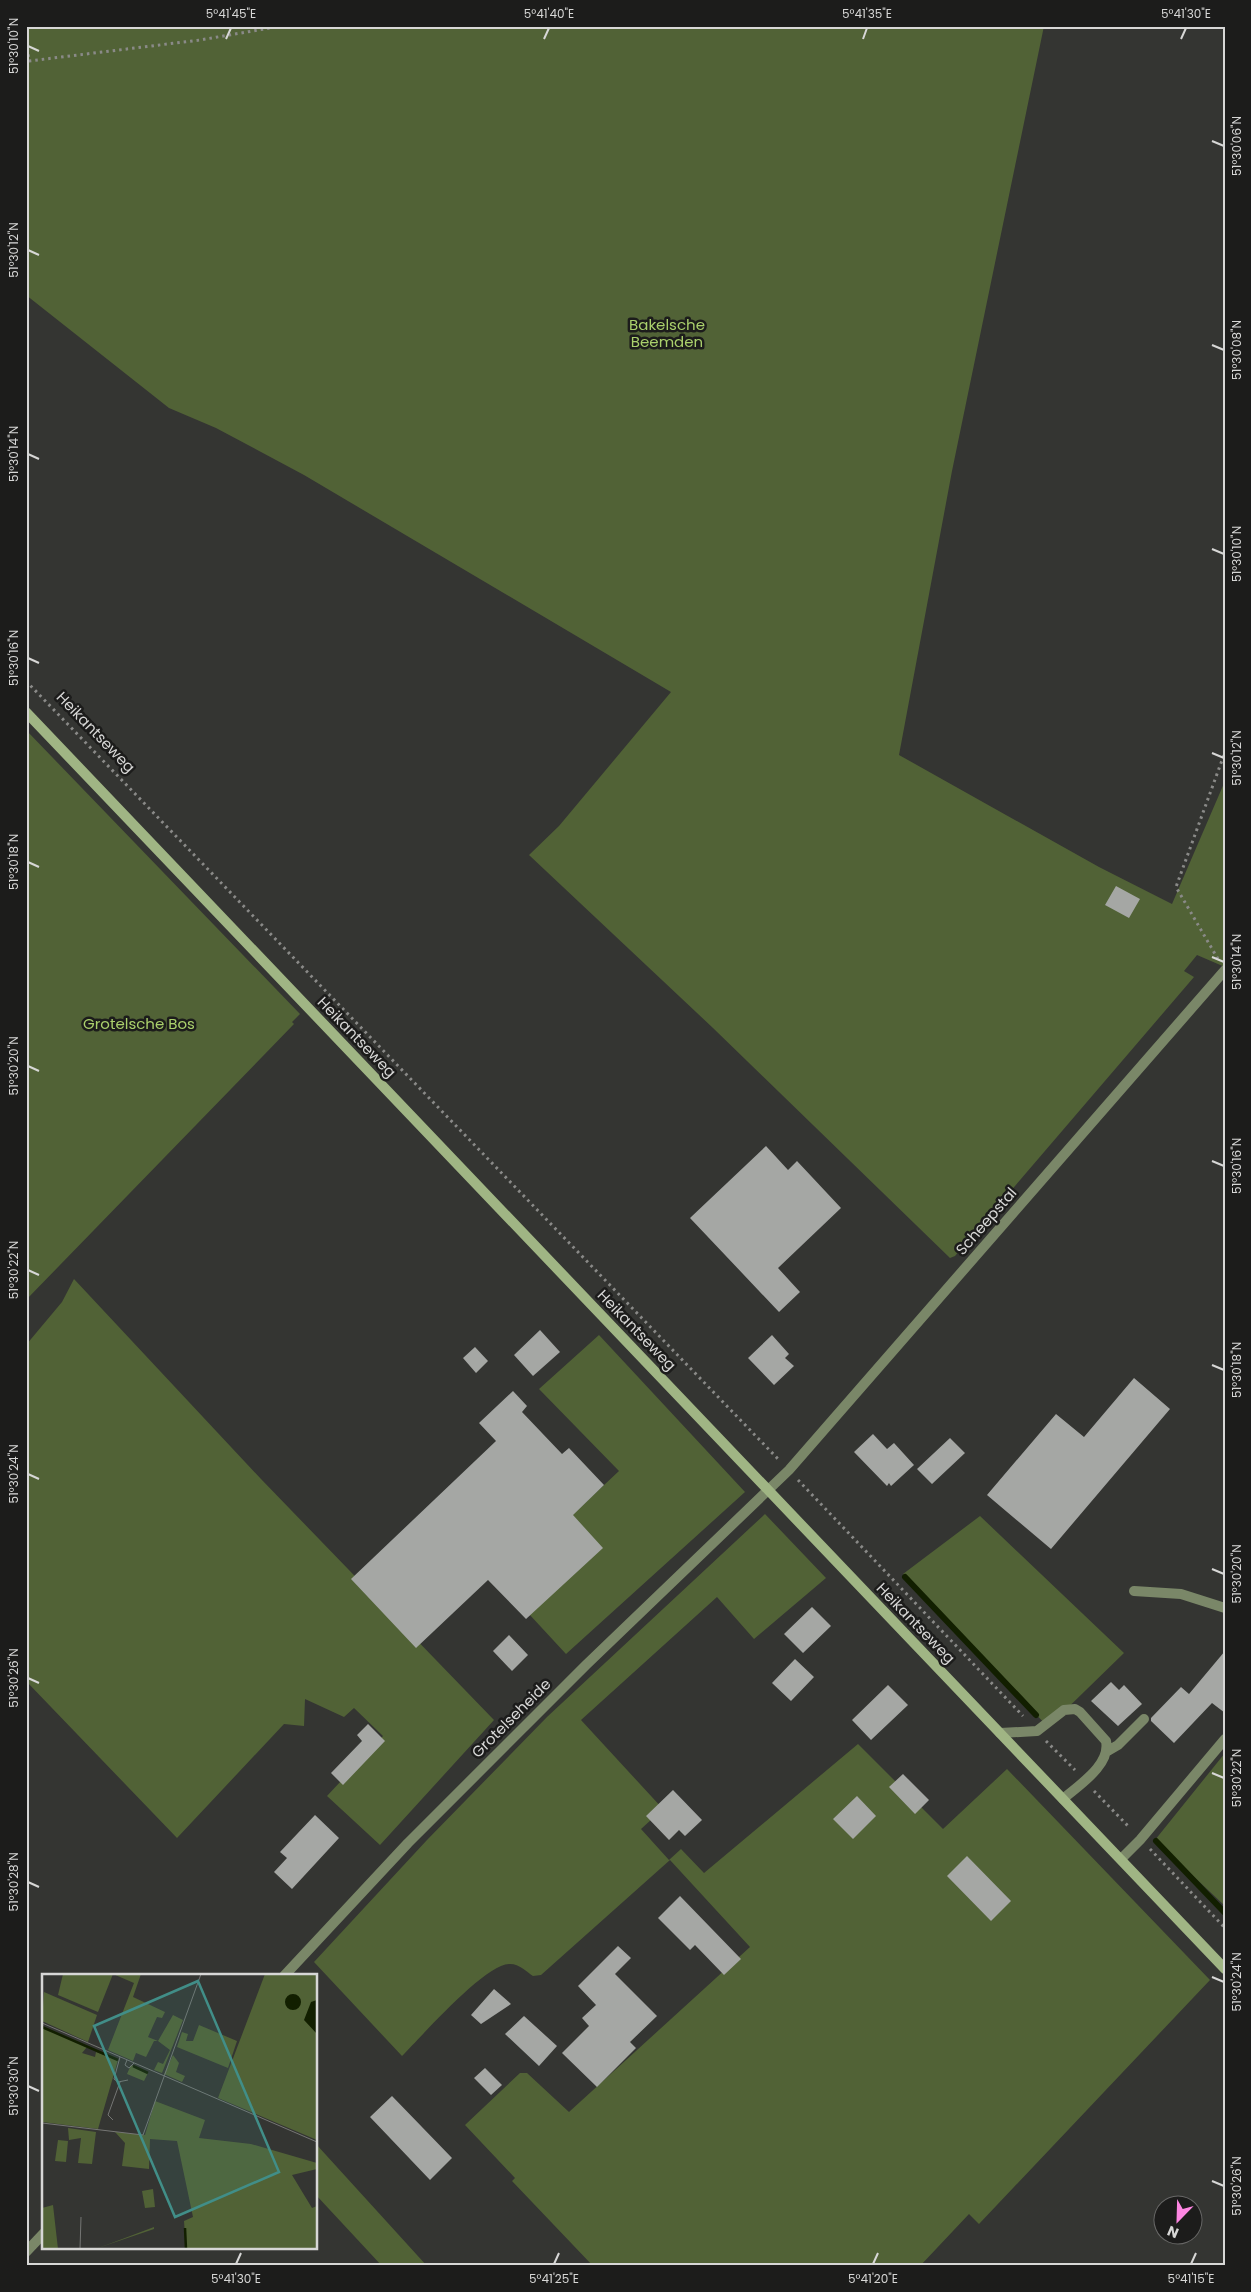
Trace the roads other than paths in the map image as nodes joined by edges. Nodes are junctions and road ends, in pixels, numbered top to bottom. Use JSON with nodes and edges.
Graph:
{"nodes":[{"id":1,"x":26,"y":712,"type":"edge"},
{"id":2,"x":1225,"y":970,"type":"edge"},
{"id":3,"x":768,"y":1489,"type":"junction"},
{"id":4,"x":1134,"y":1590,"type":"dead end"},
{"id":5,"x":1225,"y":1608,"type":"edge"},
{"id":6,"x":1144,"y":1719,"type":"dead end"},
{"id":7,"x":1000,"y":1733,"type":"junction"},
{"id":8,"x":1225,"y":1739,"type":"edge"},
{"id":9,"x":1106,"y":1752,"type":"junction"},
{"id":10,"x":1063,"y":1799,"type":"junction"},
{"id":11,"x":1120,"y":1860,"type":"junction"},
{"id":12,"x":1225,"y":1969,"type":"edge"},
{"id":13,"x":286,"y":1974,"type":"edge"},
{"id":14,"x":42,"y":2235,"type":"edge"},
{"id":15,"x":26,"y":2252,"type":"edge"}],
"edges":[{"from":1,"to":3,"type":"street","name":"Heikantseweg"},
{"from":2,"to":3,"type":"street","name":"Scheepstal"},
{"from":3,"to":7,"type":"street","name":"Heikantseweg"},
{"from":3,"to":13,"type":"street","name":"Grotelseheide"},
{"from":4,"to":5,"type":"street"},
{"from":6,"to":9,"type":"street"},
{"from":7,"to":9,"type":"street"},
{"from":7,"to":10,"type":"street","name":"Heikantseweg"},
{"from":8,"to":11,"type":"street"},
{"from":9,"to":10,"type":"street"},
{"from":10,"to":11,"type":"street","name":"Heikantseweg"},
{"from":11,"to":12,"type":"street","name":"Heikantseweg"},
{"from":14,"to":15,"type":"street"}]}
